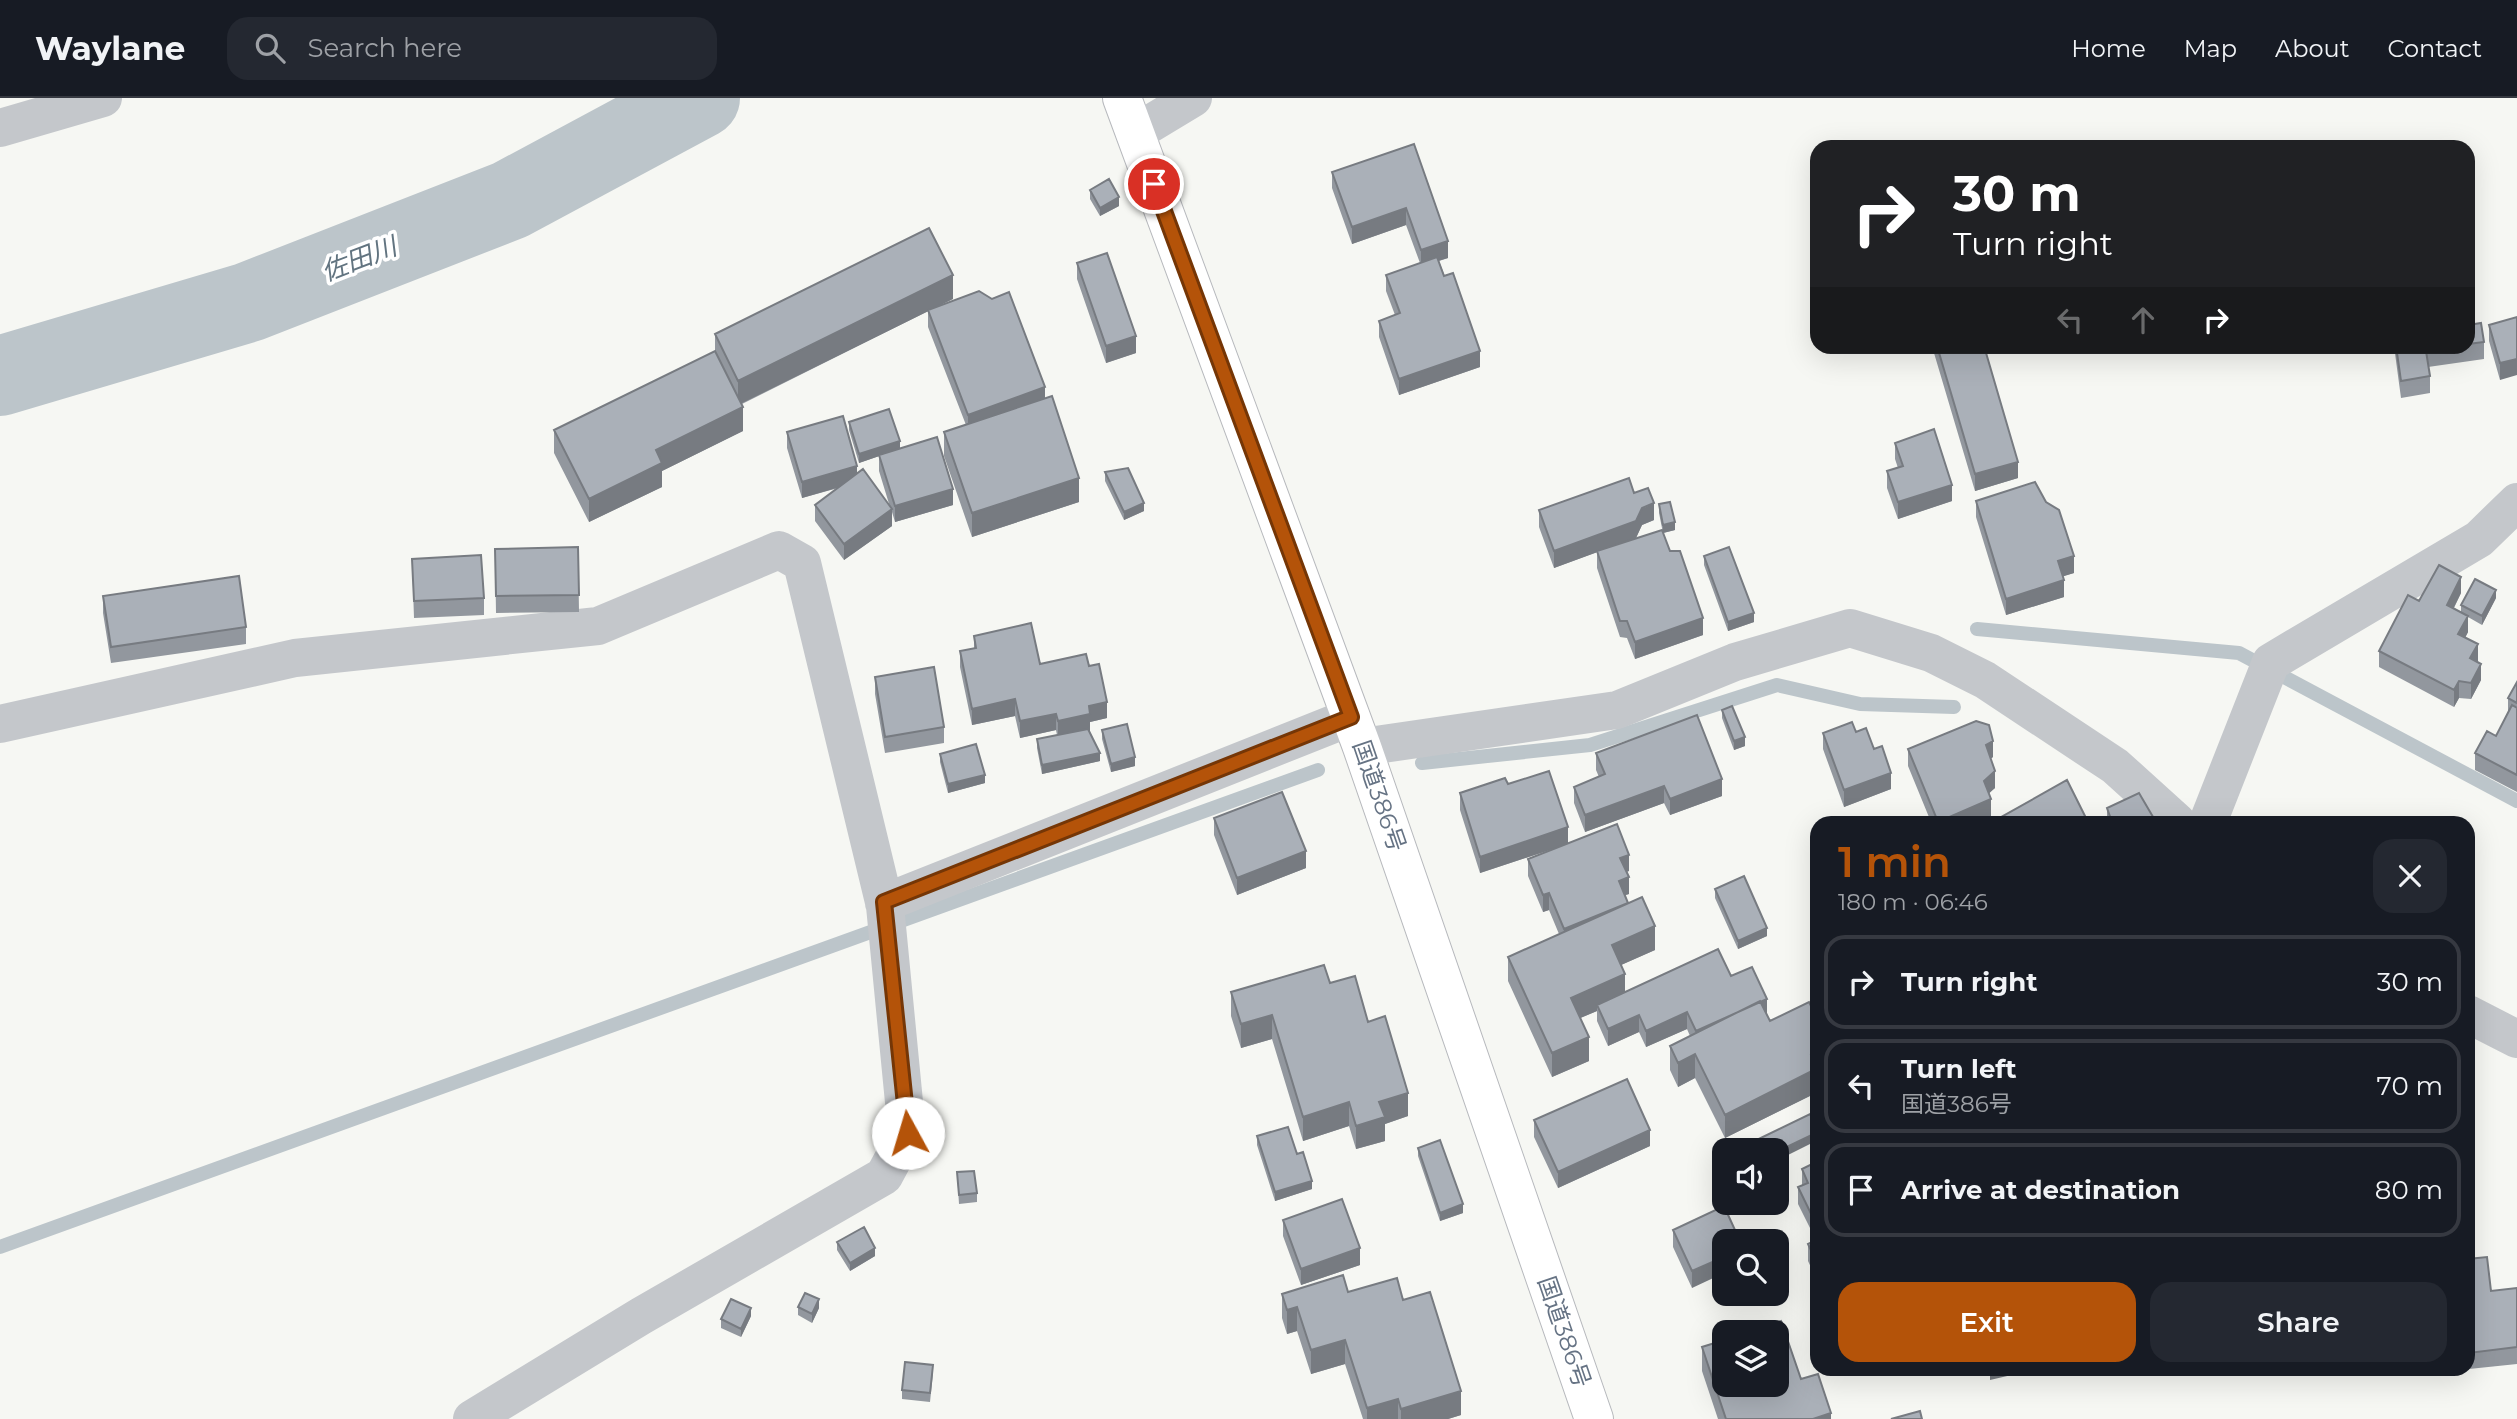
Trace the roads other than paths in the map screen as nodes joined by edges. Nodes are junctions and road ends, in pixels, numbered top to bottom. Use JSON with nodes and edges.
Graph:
{"nodes":[{"id":1,"x":103,"y":98,"type":"edge"},
{"id":2,"x":1122,"y":98,"type":"edge"},
{"id":3,"x":1193,"y":98,"type":"edge"},
{"id":4,"x":0,"y":128,"type":"edge"},
{"id":5,"x":1135,"y":134,"type":"junction"},
{"id":6,"x":2517,"y":502,"type":"edge"},
{"id":7,"x":0,"y":724,"type":"edge"},
{"id":8,"x":1357,"y":732,"type":"junction"},
{"id":9,"x":2170,"y":816,"type":"edge"},
{"id":10,"x":2210,"y":816,"type":"edge"},
{"id":11,"x":884,"y":904,"type":"junction"},
{"id":12,"x":2475,"y":1018,"type":"edge"},
{"id":13,"x":2517,"y":1039,"type":"edge"},
{"id":14,"x":472,"y":1419,"type":"edge"},
{"id":15,"x":1594,"y":1419,"type":"edge"}],
"edges":[{"from":1,"to":4,"type":"street"},
{"from":2,"to":5,"type":"highway","name":"国道386号"},
{"from":3,"to":5,"type":"street"},
{"from":5,"to":8,"type":"highway","name":"国道386号"},
{"from":6,"to":10,"type":"street"},
{"from":7,"to":11,"type":"street"},
{"from":8,"to":9,"type":"street"},
{"from":8,"to":11,"type":"street"},
{"from":8,"to":15,"type":"highway","name":"国道386号"},
{"from":11,"to":14,"type":"street"},
{"from":12,"to":13,"type":"street"}]}
